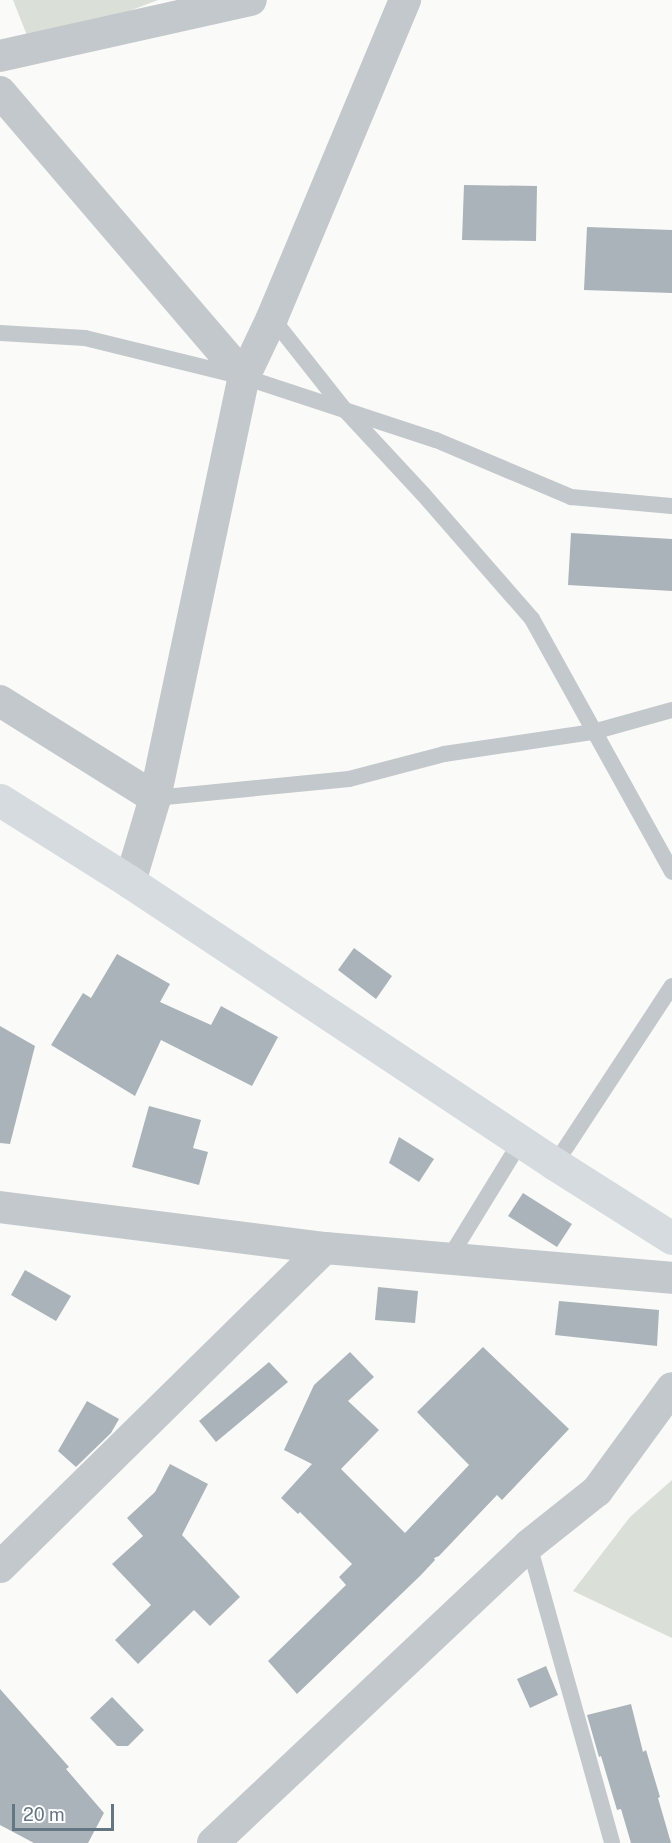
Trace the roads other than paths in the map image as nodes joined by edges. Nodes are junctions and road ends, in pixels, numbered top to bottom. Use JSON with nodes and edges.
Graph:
{"nodes":[{"id":1,"x":251,"y":0,"type":"edge"},
{"id":2,"x":405,"y":0,"type":"edge"},
{"id":3,"x":0,"y":56,"type":"edge"},
{"id":4,"x":0,"y":92,"type":"edge"},
{"id":5,"x":272,"y":318,"type":"junction"},
{"id":6,"x":0,"y":333,"type":"edge"},
{"id":7,"x":244,"y":377,"type":"junction"},
{"id":8,"x":344,"y":410,"type":"junction"},
{"id":9,"x":672,"y":506,"type":"edge"},
{"id":10,"x":0,"y":701,"type":"edge"},
{"id":11,"x":672,"y":710,"type":"edge"},
{"id":12,"x":593,"y":732,"type":"junction"},
{"id":13,"x":155,"y":798,"type":"junction"},
{"id":14,"x":0,"y":800,"type":"edge"},
{"id":15,"x":672,"y":872,"type":"edge"},
{"id":16,"x":130,"y":882,"type":"junction"},
{"id":17,"x":672,"y":986,"type":"edge"},
{"id":18,"x":522,"y":1142,"type":"junction"},
{"id":19,"x":555,"y":1164,"type":"junction"},
{"id":20,"x":0,"y":1207,"type":"edge"},
{"id":21,"x":672,"y":1238,"type":"edge"},
{"id":22,"x":325,"y":1248,"type":"junction"},
{"id":23,"x":448,"y":1260,"type":"junction"},
{"id":24,"x":672,"y":1278,"type":"edge"},
{"id":25,"x":672,"y":1388,"type":"edge"},
{"id":26,"x":529,"y":1545,"type":"junction"},
{"id":27,"x":0,"y":1567,"type":"edge"},
{"id":28,"x":213,"y":1843,"type":"edge"},
{"id":29,"x":612,"y":1843,"type":"edge"}],
"edges":[{"from":1,"to":3,"type":"street"},
{"from":2,"to":5,"type":"street"},
{"from":4,"to":7,"type":"street"},
{"from":5,"to":7,"type":"street"},
{"from":5,"to":8,"type":"lane"},
{"from":6,"to":7,"type":"lane"},
{"from":7,"to":8,"type":"lane"},
{"from":7,"to":13,"type":"street"},
{"from":8,"to":9,"type":"lane"},
{"from":8,"to":12,"type":"lane"},
{"from":10,"to":13,"type":"street"},
{"from":11,"to":12,"type":"lane"},
{"from":12,"to":13,"type":"lane"},
{"from":12,"to":15,"type":"lane"},
{"from":13,"to":16,"type":"street"},
{"from":14,"to":16,"type":"main road"},
{"from":16,"to":18,"type":"main road"},
{"from":17,"to":19,"type":"lane"},
{"from":18,"to":19,"type":"main road"},
{"from":18,"to":23,"type":"lane"},
{"from":19,"to":21,"type":"main road"},
{"from":20,"to":22,"type":"street"},
{"from":22,"to":23,"type":"street"},
{"from":22,"to":27,"type":"street"},
{"from":23,"to":24,"type":"street"},
{"from":25,"to":26,"type":"street"},
{"from":26,"to":28,"type":"street"},
{"from":26,"to":29,"type":"lane"}]}
